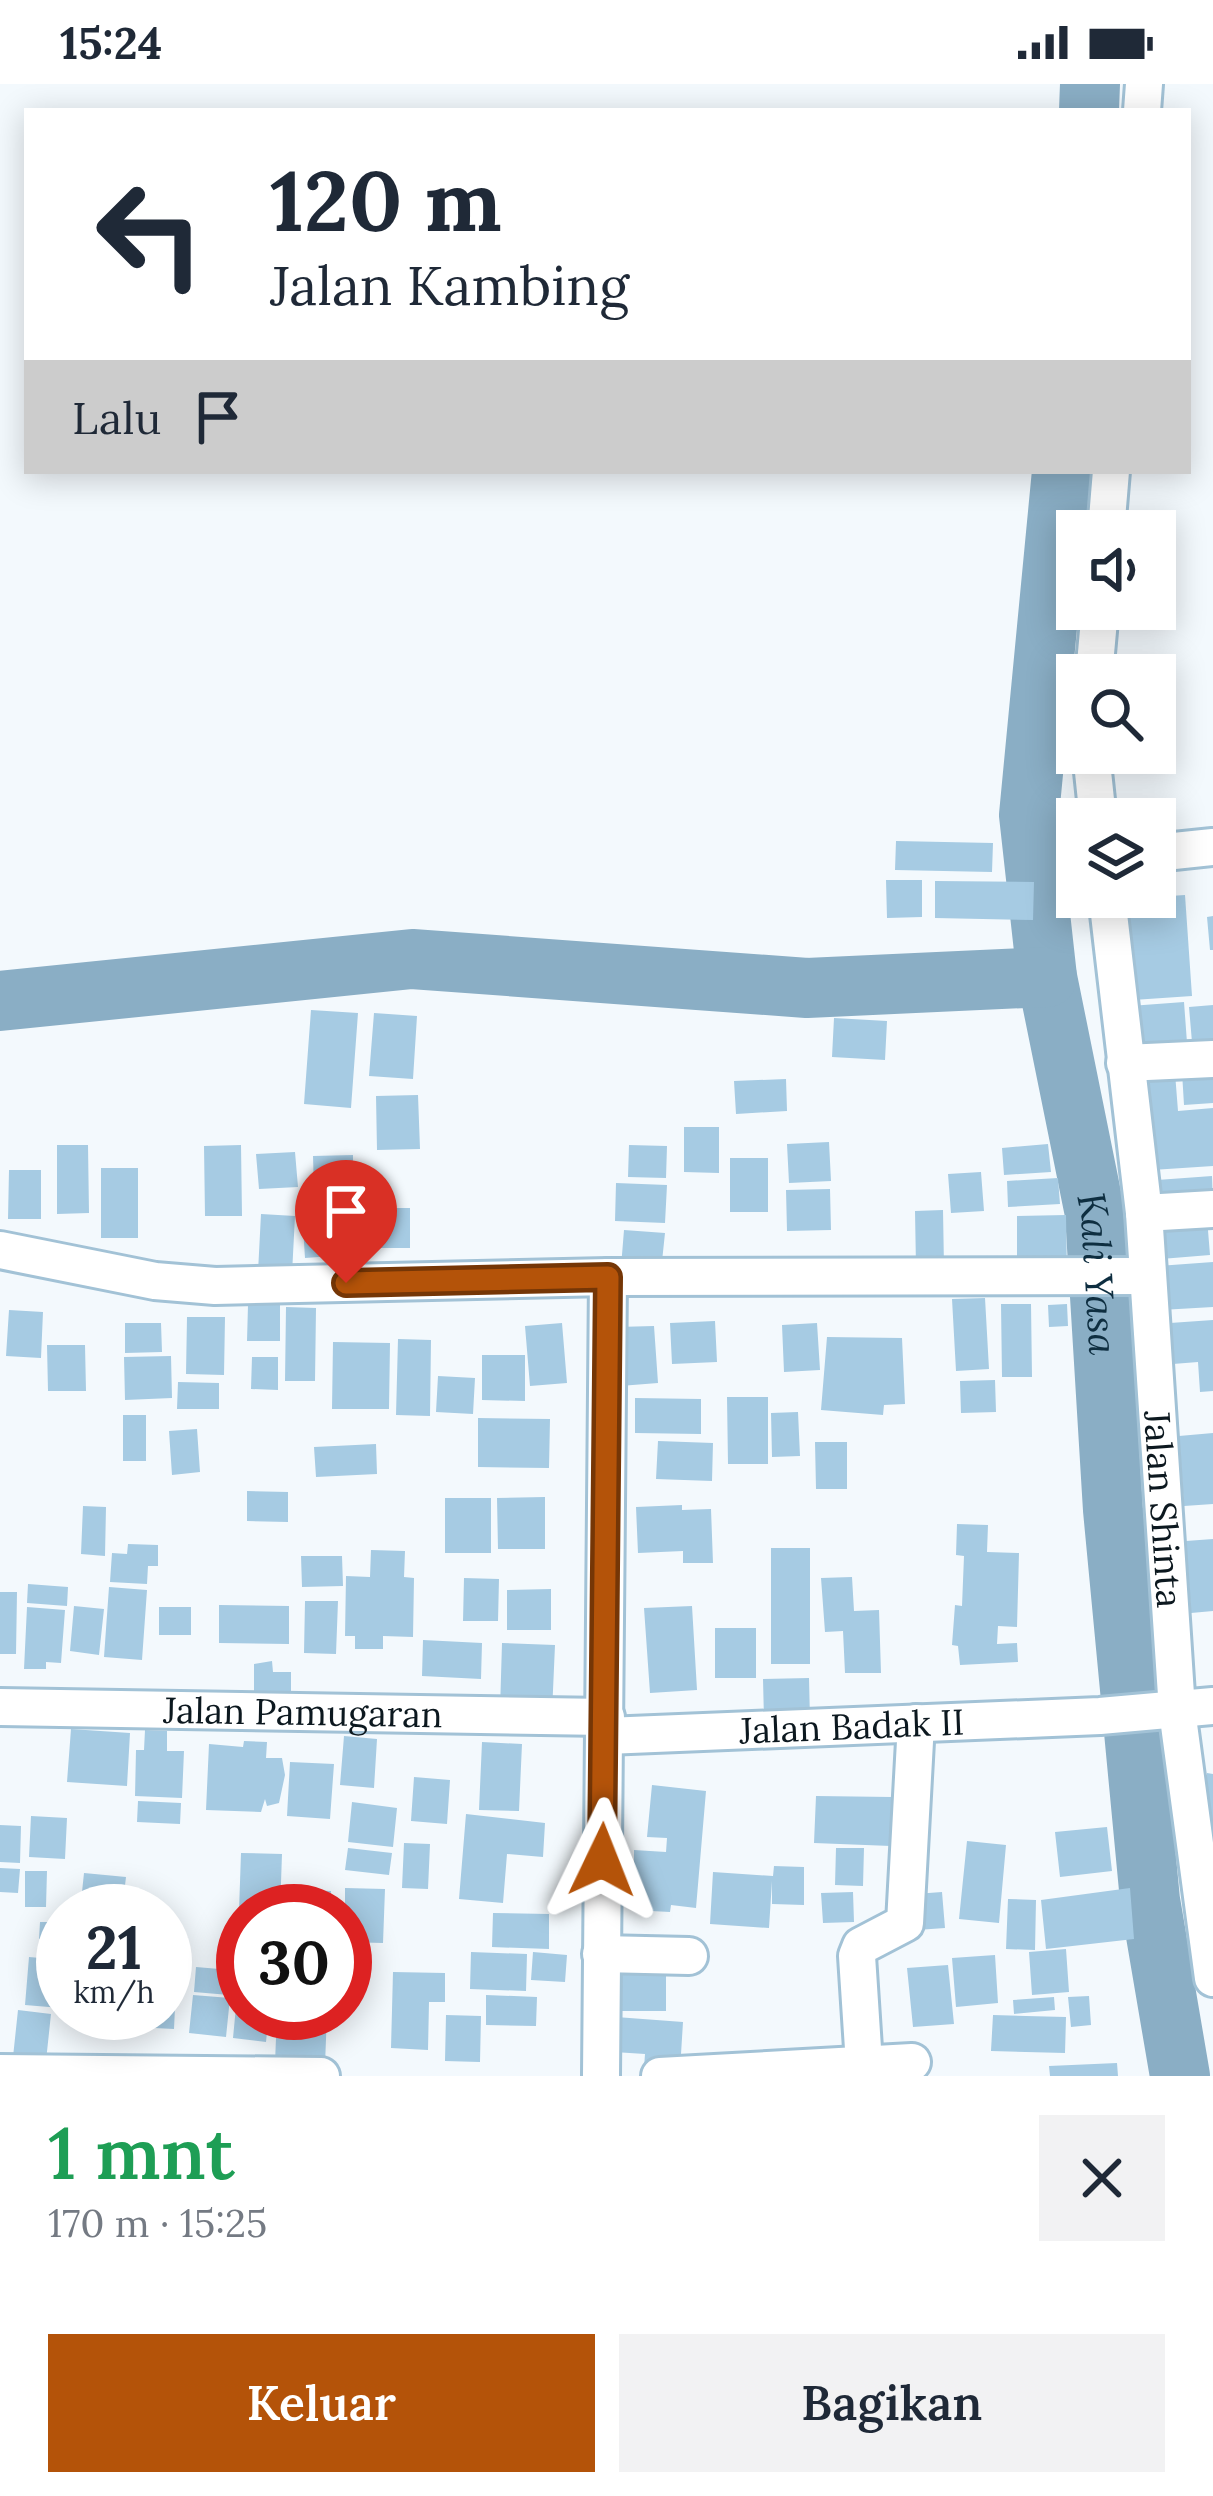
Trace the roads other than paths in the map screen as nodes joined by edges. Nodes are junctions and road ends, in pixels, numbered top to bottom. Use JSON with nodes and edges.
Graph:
{"nodes":[{"id":1,"x":1112,"y":474,"type":"edge"},
{"id":2,"x":1108,"y":510,"type":"edge"},
{"id":3,"x":1213,"y":847,"type":"edge"},
{"id":4,"x":1176,"y":851,"type":"edge"},
{"id":5,"x":1109,"y":918,"type":"edge"},
{"id":6,"x":1213,"y":1059,"type":"edge"},
{"id":7,"x":1125,"y":1064,"type":"junction"},
{"id":8,"x":1213,"y":1209,"type":"edge"},
{"id":9,"x":1144,"y":1213,"type":"junction"},
{"id":10,"x":0,"y":1250,"type":"edge"},
{"id":11,"x":1144,"y":1276,"type":"junction"},
{"id":12,"x":608,"y":1277,"type":"junction"},
{"id":13,"x":0,"y":1707,"type":"edge"},
{"id":14,"x":1181,"y":1709,"type":"edge"},
{"id":15,"x":916,"y":1723,"type":"junction"},
{"id":16,"x":606,"y":1726,"type":"junction"},
{"id":17,"x":602,"y":1954,"type":"junction"},
{"id":18,"x":689,"y":1956,"type":"dead end"},
{"id":19,"x":1213,"y":1978,"type":"edge"},
{"id":20,"x":912,"y":2062,"type":"dead end"},
{"id":21,"x":864,"y":2064,"type":"junction"},
{"id":22,"x":0,"y":2073,"type":"edge"},
{"id":23,"x":320,"y":2076,"type":"edge"},
{"id":24,"x":601,"y":2076,"type":"edge"},
{"id":25,"x":660,"y":2076,"type":"edge"}],
"edges":[{"from":1,"to":2,"type":"street"},
{"from":3,"to":4,"type":"street"},
{"from":5,"to":7,"type":"street","name":"Jalan Shinta"},
{"from":6,"to":7,"type":"street"},
{"from":7,"to":9,"type":"street","name":"Jalan Shinta"},
{"from":8,"to":9,"type":"street"},
{"from":9,"to":11,"type":"street","name":"Jalan Shinta"},
{"from":10,"to":12,"type":"street"},
{"from":11,"to":12,"type":"street"},
{"from":11,"to":14,"type":"street","name":"Jalan Shinta"},
{"from":12,"to":16,"type":"street"},
{"from":13,"to":16,"type":"street","name":"Jalan Pamugaran"},
{"from":14,"to":15,"type":"street","name":"Jalan Badak II"},
{"from":14,"to":19,"type":"street","name":"Jalan Shinta"},
{"from":15,"to":16,"type":"street","name":"Jalan Badak II"},
{"from":15,"to":21,"type":"street"},
{"from":16,"to":17,"type":"street"},
{"from":17,"to":18,"type":"street"},
{"from":17,"to":24,"type":"street"},
{"from":20,"to":21,"type":"street"},
{"from":21,"to":25,"type":"street"},
{"from":22,"to":23,"type":"street"}]}
